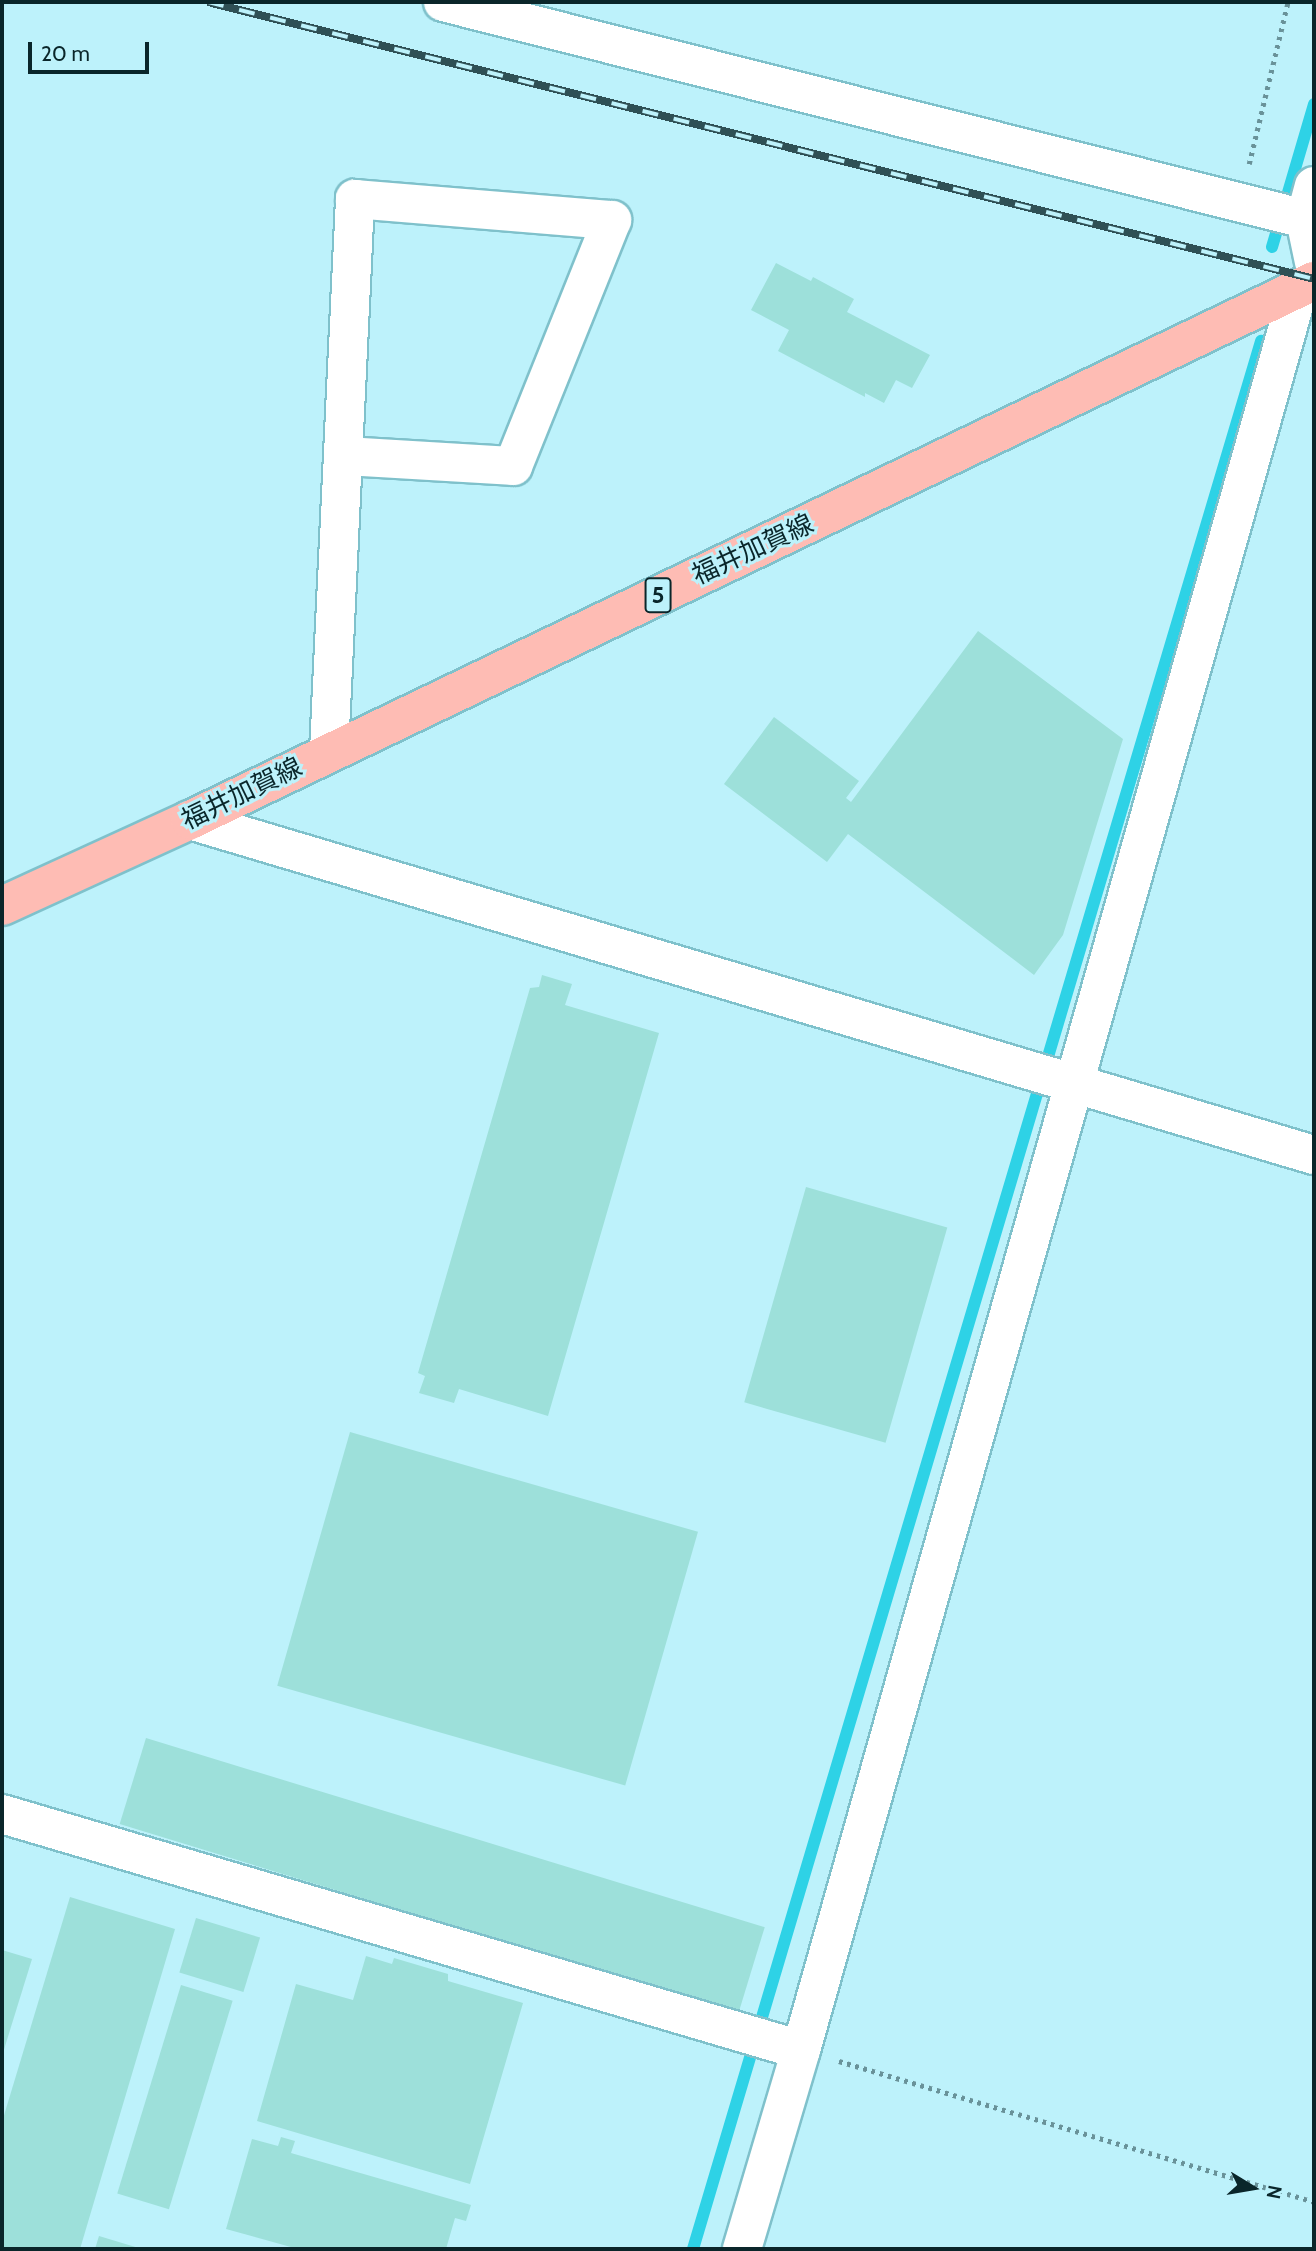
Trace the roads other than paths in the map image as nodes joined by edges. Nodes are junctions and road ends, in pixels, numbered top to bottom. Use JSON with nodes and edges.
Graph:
{"nodes":[{"id":1,"x":443,"y":2,"type":"edge"},
{"id":2,"x":1284,"y":206,"type":"edge"},
{"id":3,"x":1309,"y":278,"type":"edge"},
{"id":4,"x":343,"y":456,"type":"junction"},
{"id":5,"x":329,"y":751,"type":"junction"},
{"id":6,"x":190,"y":820,"type":"junction"},
{"id":7,"x":2,"y":906,"type":"edge"},
{"id":8,"x":1055,"y":1077,"type":"junction"},
{"id":9,"x":1314,"y":1155,"type":"edge"},
{"id":10,"x":2,"y":1814,"type":"edge"},
{"id":11,"x":788,"y":2046,"type":"junction"},
{"id":12,"x":742,"y":2249,"type":"edge"}],
"edges":[{"from":1,"to":2,"type":"street"},
{"from":2,"to":3,"type":"street"},
{"from":3,"to":5,"type":"main road","name":"福井加賀線","number":"5"},
{"from":3,"to":8,"type":"street"},
{"from":4,"to":4,"type":"street"},
{"from":4,"to":5,"type":"street"},
{"from":5,"to":6,"type":"main road","name":"福井加賀線","number":"5"},
{"from":6,"to":7,"type":"main road","name":"福井加賀線","number":"5"},
{"from":6,"to":8,"type":"street"},
{"from":8,"to":9,"type":"street"},
{"from":8,"to":11,"type":"street"},
{"from":10,"to":11,"type":"street"},
{"from":11,"to":12,"type":"street"}]}
